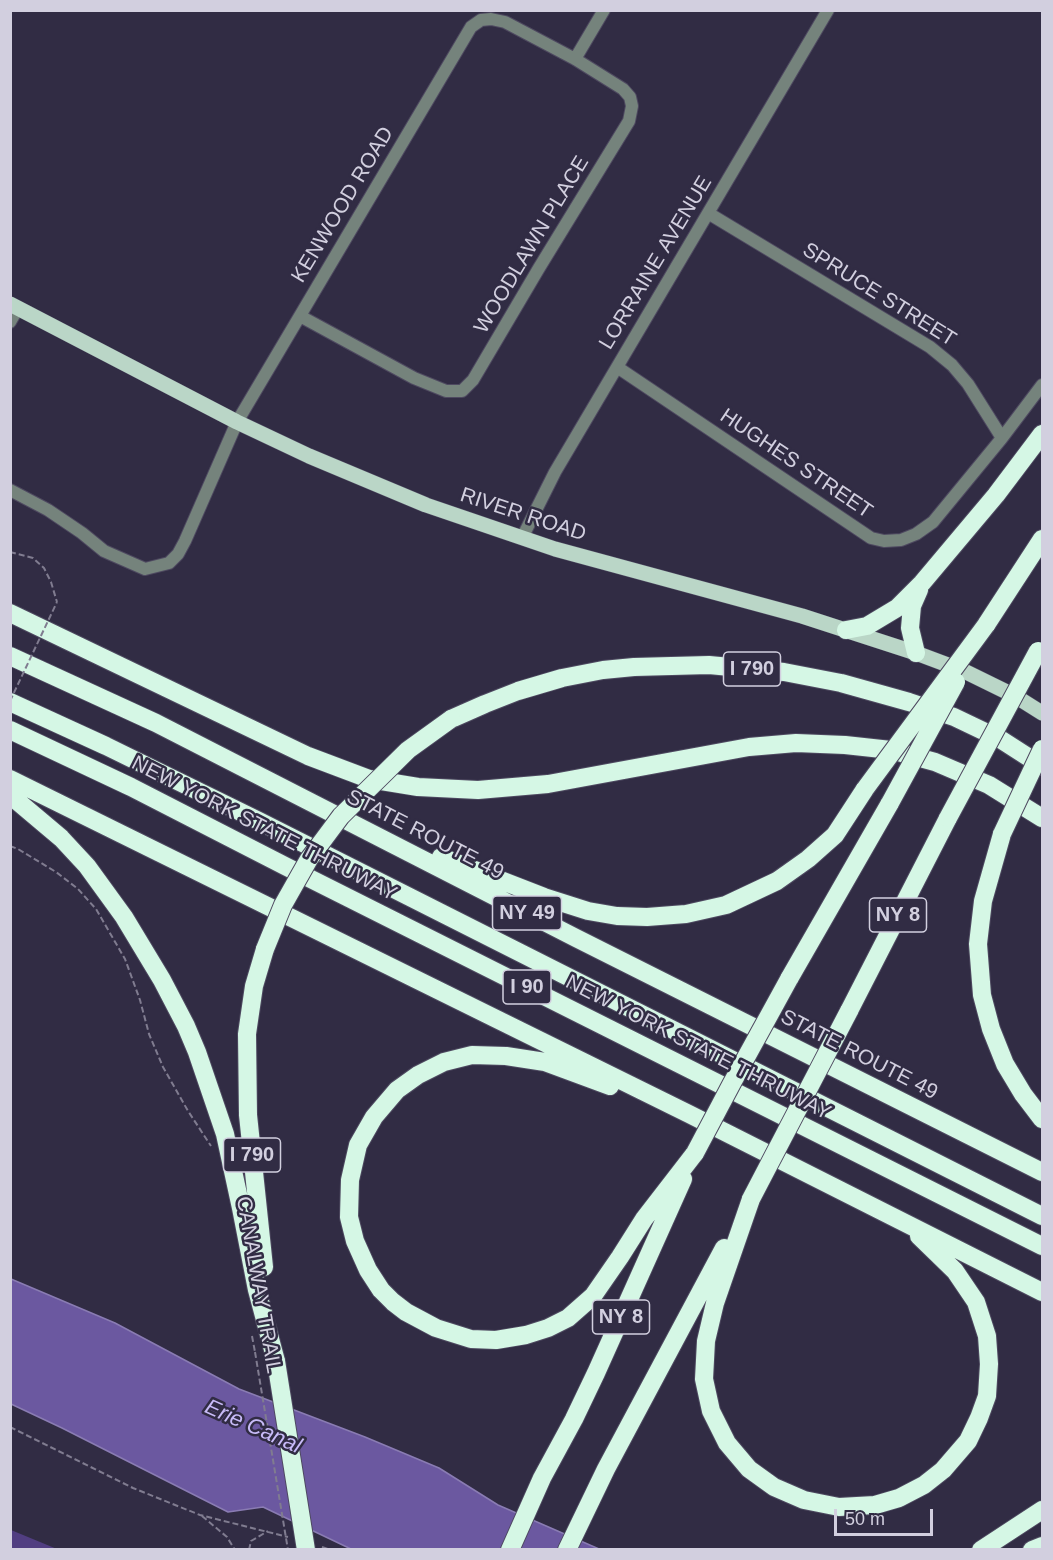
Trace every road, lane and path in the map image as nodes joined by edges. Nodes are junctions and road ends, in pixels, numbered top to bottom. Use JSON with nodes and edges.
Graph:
{"nodes":[{"id":1,"x":604,"y":10,"type":"edge"},
{"id":2,"x":828,"y":10,"type":"edge"},
{"id":3,"x":491,"y":19,"type":"joint"},
{"id":4,"x":575,"y":59,"type":"junction"},
{"id":5,"x":708,"y":213,"type":"junction"},
{"id":6,"x":14,"y":306,"type":"edge"},
{"id":7,"x":300,"y":316,"type":"junction"},
{"id":8,"x":10,"y":322,"type":"edge"},
{"id":9,"x":617,"y":367,"type":"junction"},
{"id":10,"x":1042,"y":385,"type":"edge"},
{"id":11,"x":237,"y":422,"type":"junction"},
{"id":12,"x":1042,"y":434,"type":"edge"},
{"id":13,"x":1002,"y":438,"type":"junction"},
{"id":14,"x":10,"y":490,"type":"edge"},
{"id":15,"x":522,"y":538,"type":"junction"},
{"id":16,"x":1042,"y":539,"type":"edge"},
{"id":17,"x":10,"y":552,"type":"edge"},
{"id":18,"x":922,"y":583,"type":"junction"},
{"id":19,"x":10,"y":613,"type":"edge"},
{"id":20,"x":986,"y":625,"type":"junction"},
{"id":21,"x":846,"y":630,"type":"junction"},
{"id":22,"x":1040,"y":647,"type":"edge"},
{"id":23,"x":916,"y":653,"type":"junction"},
{"id":24,"x":10,"y":656,"type":"edge"},
{"id":25,"x":10,"y":702,"type":"edge"},
{"id":26,"x":1042,"y":712,"type":"edge"},
{"id":27,"x":10,"y":730,"type":"edge"},
{"id":28,"x":1042,"y":749,"type":"edge"},
{"id":29,"x":1042,"y":766,"type":"edge"},
{"id":30,"x":10,"y":779,"type":"edge"},
{"id":31,"x":10,"y":795,"type":"edge"},
{"id":32,"x":1042,"y":818,"type":"edge"},
{"id":33,"x":369,"y":832,"type":"junction"},
{"id":34,"x":10,"y":846,"type":"edge"},
{"id":35,"x":689,"y":1114,"type":"junction"},
{"id":36,"x":1042,"y":1119,"type":"edge"},
{"id":37,"x":211,"y":1146,"type":"dead end"},
{"id":38,"x":695,"y":1153,"type":"junction"},
{"id":39,"x":1042,"y":1172,"type":"edge"},
{"id":40,"x":751,"y":1198,"type":"junction"},
{"id":41,"x":1042,"y":1216,"type":"edge"},
{"id":42,"x":907,"y":1224,"type":"junction"},
{"id":43,"x":1042,"y":1246,"type":"edge"},
{"id":44,"x":1042,"y":1292,"type":"edge"},
{"id":45,"x":251,"y":1329,"type":"dead end"},
{"id":46,"x":276,"y":1361,"type":"junction"},
{"id":47,"x":10,"y":1427,"type":"edge"},
{"id":48,"x":1042,"y":1510,"type":"edge"},
{"id":49,"x":200,"y":1515,"type":"junction"},
{"id":50,"x":268,"y":1531,"type":"junction"},
{"id":51,"x":289,"y":1537,"type":"dead end"},
{"id":52,"x":1042,"y":1546,"type":"edge"},
{"id":53,"x":313,"y":1548,"type":"edge"},
{"id":54,"x":235,"y":1550,"type":"edge"},
{"id":55,"x":249,"y":1550,"type":"edge"},
{"id":56,"x":288,"y":1550,"type":"edge"},
{"id":57,"x":331,"y":1550,"type":"edge"},
{"id":58,"x":510,"y":1550,"type":"edge"},
{"id":59,"x":567,"y":1550,"type":"edge"},
{"id":60,"x":981,"y":1550,"type":"edge"},
{"id":61,"x":1032,"y":1550,"type":"edge"}],
"edges":[{"from":1,"to":4,"type":"street"},
{"from":2,"to":5,"type":"street","name":"LORRAINE AVENUE"},
{"from":3,"to":4,"type":"street","name":"WOODLAWN PLACE"},
{"from":3,"to":7,"type":"street","name":"KENWOOD ROAD"},
{"from":4,"to":7,"type":"street","name":"WOODLAWN PLACE"},
{"from":5,"to":9,"type":"street","name":"LORRAINE AVENUE"},
{"from":5,"to":13,"type":"street","name":"SPRUCE STREET"},
{"from":6,"to":8,"type":"street"},
{"from":6,"to":11,"type":"main road","name":"RIVER ROAD"},
{"from":7,"to":11,"type":"street","name":"KENWOOD ROAD"},
{"from":9,"to":13,"type":"street","name":"HUGHES STREET"},
{"from":9,"to":15,"type":"street","name":"LORRAINE AVENUE"},
{"from":10,"to":13,"type":"street","name":"HUGHES STREET"},
{"from":11,"to":14,"type":"street","name":"KENWOOD ROAD"},
{"from":11,"to":15,"type":"main road","name":"RIVER ROAD"},
{"from":12,"to":18,"type":"highway"},
{"from":15,"to":21,"type":"main road","name":"RIVER ROAD"},
{"from":16,"to":20,"type":"highway","number":"NY 8"},
{"from":17,"to":25,"type":"path","bridge":true},
{"from":18,"to":21,"type":"highway"},
{"from":18,"to":23,"type":"highway"},
{"from":19,"to":32,"type":"highway"},
{"from":20,"to":33,"type":"highway","bridge":true},
{"from":20,"to":38,"type":"highway","number":"NY 8","bridge":true},
{"from":21,"to":23,"type":"main road","name":"RIVER ROAD"},
{"from":22,"to":40,"type":"highway","number":"NY 8","bridge":true},
{"from":23,"to":26,"type":"main road","name":"RIVER ROAD"},
{"from":24,"to":33,"type":"highway","name":"STATE ROUTE 49","number":"NY 49"},
{"from":25,"to":41,"type":"highway","name":"NEW YORK STATE THRUWAY","number":"I 90"},
{"from":27,"to":43,"type":"highway","name":"NEW YORK STATE THRUWAY","number":"I 90"},
{"from":28,"to":36,"type":"highway","bridge":true},
{"from":29,"to":46,"type":"highway","number":"I 790","bridge":true},
{"from":30,"to":35,"type":"highway"},
{"from":31,"to":46,"type":"highway"},
{"from":33,"to":39,"type":"highway","name":"STATE ROUTE 49","number":"NY 49"},
{"from":34,"to":37,"type":"path"},
{"from":35,"to":38,"type":"highway"},
{"from":35,"to":42,"type":"highway"},
{"from":38,"to":58,"type":"highway","number":"NY 8"},
{"from":40,"to":42,"type":"highway"},
{"from":40,"to":59,"type":"highway","number":"NY 8"},
{"from":42,"to":44,"type":"highway"},
{"from":45,"to":56,"type":"path","name":"CANALWAY TRAIL","bridge":true},
{"from":46,"to":53,"type":"highway","number":"I 790","bridge":true},
{"from":47,"to":49,"type":"path"},
{"from":48,"to":60,"type":"highway"},
{"from":49,"to":50,"type":"path"},
{"from":49,"to":54,"type":"path"},
{"from":50,"to":51,"type":"path"},
{"from":50,"to":55,"type":"path"},
{"from":52,"to":61,"type":"highway"},
{"from":53,"to":57,"type":"path"}]}
